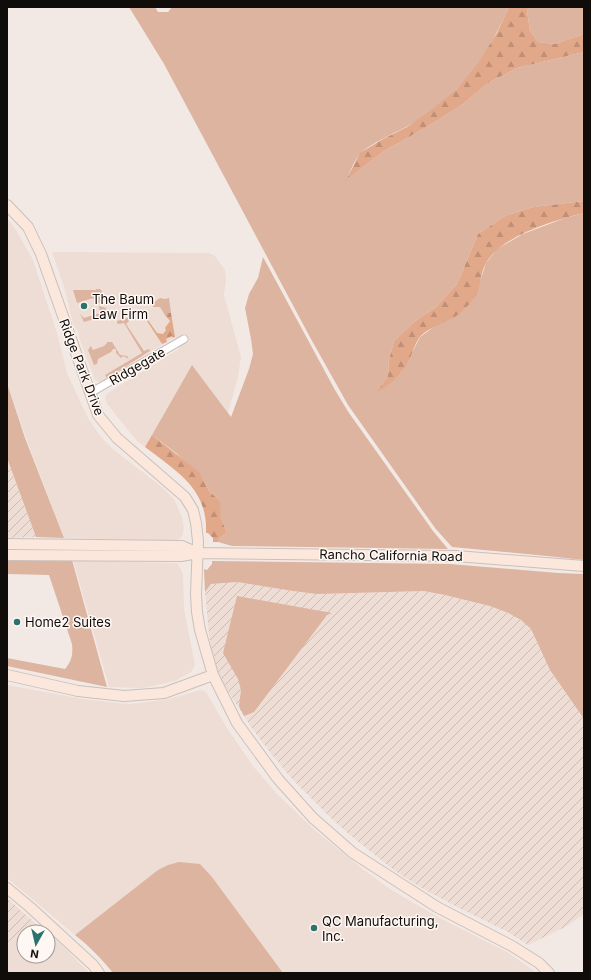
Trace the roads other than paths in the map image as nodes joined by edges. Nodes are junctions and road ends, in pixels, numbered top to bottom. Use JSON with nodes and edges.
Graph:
{"nodes":[{"id":1,"x":7,"y":205,"type":"edge"},
{"id":2,"x":184,"y":339,"type":"dead end"},
{"id":3,"x":90,"y":393,"type":"junction"},
{"id":4,"x":7,"y":544,"type":"edge"},
{"id":5,"x":198,"y":553,"type":"junction"},
{"id":6,"x":7,"y":556,"type":"edge"},
{"id":7,"x":584,"y":566,"type":"edge"},
{"id":8,"x":7,"y":675,"type":"edge"},
{"id":9,"x":213,"y":675,"type":"junction"},
{"id":10,"x":7,"y":888,"type":"edge"},
{"id":11,"x":99,"y":973,"type":"edge"},
{"id":12,"x":549,"y":973,"type":"edge"}],
"edges":[{"from":1,"to":3,"type":"street","name":"Ridge Park Drive"},
{"from":2,"to":3,"type":"street","name":"Ridgegate"},
{"from":3,"to":5,"type":"street","name":"Ridge Park Drive"},
{"from":4,"to":5,"type":"street","name":"Rancho California Road"},
{"from":5,"to":6,"type":"street","name":"Rancho California Road"},
{"from":5,"to":7,"type":"street","name":"Rancho California Road"},
{"from":5,"to":9,"type":"street","name":"Ridge Park Drive"},
{"from":8,"to":9,"type":"street"},
{"from":9,"to":12,"type":"street","name":"Ridge Park Drive"},
{"from":10,"to":11,"type":"street"}]}
